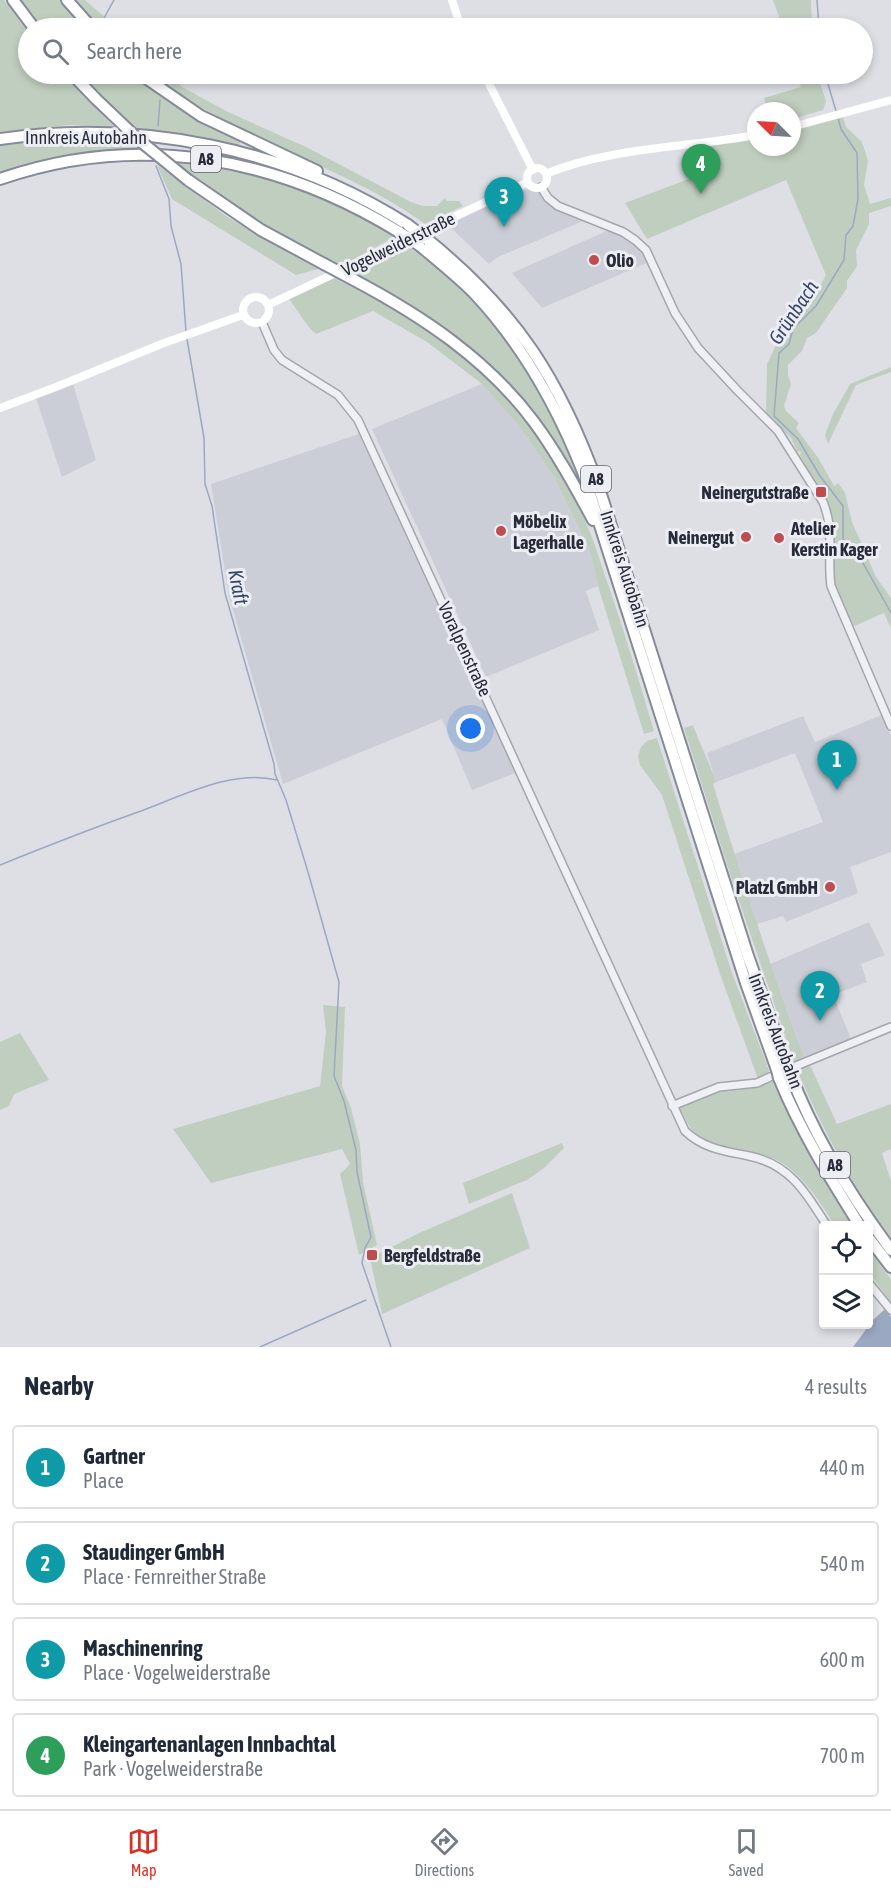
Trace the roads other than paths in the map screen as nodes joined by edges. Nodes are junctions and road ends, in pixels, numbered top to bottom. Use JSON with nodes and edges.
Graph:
{"nodes":[{"id":1,"x":13,"y":0,"type":"edge"},
{"id":2,"x":67,"y":0,"type":"edge"},
{"id":3,"x":452,"y":0,"type":"edge"},
{"id":4,"x":26,"y":18,"type":"edge"},
{"id":5,"x":83,"y":18,"type":"edge"},
{"id":6,"x":458,"y":18,"type":"edge"},
{"id":7,"x":82,"y":84,"type":"edge"},
{"id":8,"x":155,"y":84,"type":"edge"},
{"id":9,"x":489,"y":84,"type":"edge"},
{"id":10,"x":891,"y":100,"type":"edge"},
{"id":11,"x":801,"y":125,"type":"edge"},
{"id":12,"x":747,"y":136,"type":"edge"},
{"id":13,"x":0,"y":139,"type":"edge"},
{"id":14,"x":533,"y":170,"type":"junction"},
{"id":15,"x":546,"y":174,"type":"junction"},
{"id":16,"x":0,"y":179,"type":"edge"},
{"id":17,"x":528,"y":182,"type":"junction"},
{"id":18,"x":541,"y":187,"type":"junction"},
{"id":19,"x":350,"y":192,"type":"junction"},
{"id":20,"x":404,"y":228,"type":"junction"},
{"id":21,"x":424,"y":242,"type":"junction"},
{"id":22,"x":268,"y":305,"type":"junction"},
{"id":23,"x":243,"y":315,"type":"junction"},
{"id":24,"x":262,"y":322,"type":"junction"},
{"id":25,"x":0,"y":408,"type":"edge"},
{"id":26,"x":606,"y":544,"type":"junction"},
{"id":27,"x":891,"y":726,"type":"edge"},
{"id":28,"x":670,"y":729,"type":"junction"},
{"id":29,"x":891,"y":1027,"type":"edge"},
{"id":30,"x":783,"y":1072,"type":"junction"},
{"id":31,"x":672,"y":1106,"type":"junction"},
{"id":32,"x":824,"y":1221,"type":"edge"},
{"id":33,"x":857,"y":1221,"type":"edge"},
{"id":34,"x":873,"y":1244,"type":"edge"},
{"id":35,"x":891,"y":1250,"type":"edge"},
{"id":36,"x":891,"y":1268,"type":"edge"},
{"id":37,"x":873,"y":1288,"type":"edge"},
{"id":38,"x":891,"y":1310,"type":"edge"}],
"edges":[{"from":1,"to":4,"type":"highway"},
{"from":2,"to":5,"type":"highway"},
{"from":3,"to":6,"type":"main road"},
{"from":7,"to":26,"type":"highway","bridge":true},
{"from":8,"to":19,"type":"highway"},
{"from":9,"to":14,"type":"main road"},
{"from":10,"to":11,"type":"main road"},
{"from":12,"to":15,"type":"main road"},
{"from":13,"to":19,"type":"highway","name":"Innkreis Autobahn","number":"A8"},
{"from":14,"to":15,"type":"main road"},
{"from":14,"to":17,"type":"main road"},
{"from":15,"to":18,"type":"main road"},
{"from":16,"to":20,"type":"highway","name":"Innkreis Autobahn","number":"A8"},
{"from":17,"to":18,"type":"main road"},
{"from":17,"to":22,"type":"main road","name":"Vogelweiderstraße"},
{"from":18,"to":27,"type":"street"},
{"from":19,"to":20,"type":"highway","name":"Innkreis Autobahn","number":"A8"},
{"from":20,"to":21,"type":"highway","name":"Innkreis Autobahn","number":"A8","bridge":true},
{"from":21,"to":26,"type":"highway","name":"Innkreis Autobahn","number":"A8"},
{"from":21,"to":28,"type":"highway","name":"Innkreis Autobahn","number":"A8"},
{"from":22,"to":23,"type":"main road"},
{"from":22,"to":24,"type":"main road"},
{"from":23,"to":24,"type":"main road"},
{"from":23,"to":25,"type":"main road"},
{"from":24,"to":31,"type":"street","name":"Voralpenstraße"},
{"from":26,"to":28,"type":"highway","name":"Innkreis Autobahn","number":"A8"},
{"from":28,"to":30,"type":"highway","name":"Innkreis Autobahn","number":"A8"},
{"from":29,"to":30,"type":"street"},
{"from":30,"to":31,"type":"street"},
{"from":30,"to":33,"type":"highway","name":"Innkreis Autobahn","number":"A8"},
{"from":30,"to":35,"type":"highway","name":"Innkreis Autobahn","number":"A8"},
{"from":31,"to":32,"type":"street","name":"Voralpenstraße"},
{"from":34,"to":36,"type":"highway"},
{"from":37,"to":38,"type":"street"}]}
